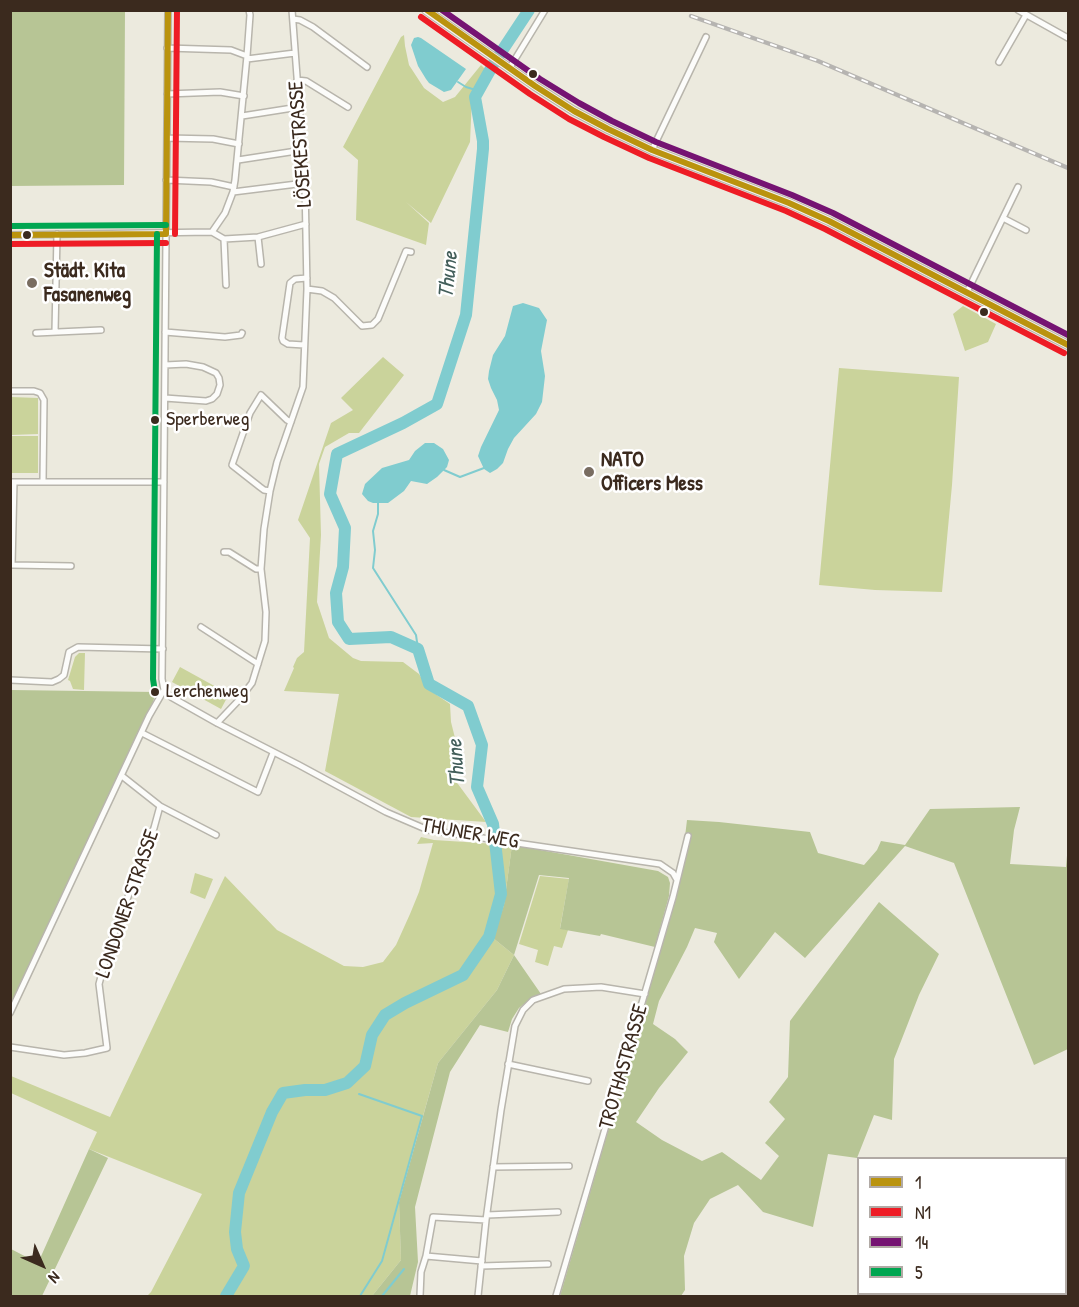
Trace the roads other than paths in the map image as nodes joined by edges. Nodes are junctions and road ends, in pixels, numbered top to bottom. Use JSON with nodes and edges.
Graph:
{"nodes":[{"id":1,"x":168,"y":10,"type":"edge"},
{"id":2,"x":249,"y":10,"type":"edge"},
{"id":3,"x":292,"y":10,"type":"edge"},
{"id":4,"x":426,"y":10,"type":"edge"},
{"id":5,"x":545,"y":10,"type":"edge"},
{"id":6,"x":1018,"y":10,"type":"edge"},
{"id":7,"x":1026,"y":15,"type":"junction"},
{"id":8,"x":293,"y":19,"type":"junction"},
{"id":9,"x":706,"y":37,"type":"dead end"},
{"id":10,"x":1068,"y":38,"type":"edge"},
{"id":11,"x":167,"y":48,"type":"junction"},
{"id":12,"x":295,"y":53,"type":"junction"},
{"id":13,"x":247,"y":58,"type":"junction"},
{"id":14,"x":999,"y":62,"type":"dead end"},
{"id":15,"x":367,"y":67,"type":"dead end"},
{"id":16,"x":506,"y":67,"type":"junction"},
{"id":17,"x":297,"y":80,"type":"junction"},
{"id":18,"x":167,"y":94,"type":"junction"},
{"id":19,"x":244,"y":96,"type":"junction"},
{"id":20,"x":299,"y":107,"type":"junction"},
{"id":21,"x":348,"y":107,"type":"dead end"},
{"id":22,"x":242,"y":116,"type":"junction"},
{"id":23,"x":167,"y":138,"type":"junction"},
{"id":24,"x":239,"y":144,"type":"junction"},
{"id":25,"x":303,"y":150,"type":"junction"},
{"id":26,"x":652,"y":150,"type":"junction"},
{"id":27,"x":238,"y":160,"type":"junction"},
{"id":28,"x":166,"y":180,"type":"junction"},
{"id":29,"x":305,"y":183,"type":"junction"},
{"id":30,"x":1018,"y":187,"type":"dead end"},
{"id":31,"x":233,"y":190,"type":"junction"},
{"id":32,"x":1003,"y":218,"type":"junction"},
{"id":33,"x":306,"y":224,"type":"junction"},
{"id":34,"x":1026,"y":230,"type":"dead end"},
{"id":35,"x":212,"y":232,"type":"junction"},
{"id":36,"x":57,"y":234,"type":"junction"},
{"id":37,"x":166,"y":234,"type":"junction"},
{"id":38,"x":10,"y":235,"type":"edge"},
{"id":39,"x":258,"y":237,"type":"junction"},
{"id":40,"x":224,"y":239,"type":"junction"},
{"id":41,"x":398,"y":248,"type":"dead end"},
{"id":42,"x":261,"y":264,"type":"dead end"},
{"id":43,"x":307,"y":278,"type":"junction"},
{"id":44,"x":226,"y":285,"type":"dead end"},
{"id":45,"x":307,"y":290,"type":"junction"},
{"id":46,"x":967,"y":292,"type":"junction"},
{"id":47,"x":101,"y":330,"type":"dead end"},
{"id":48,"x":56,"y":332,"type":"junction"},
{"id":49,"x":165,"y":332,"type":"junction"},
{"id":50,"x":36,"y":333,"type":"dead end"},
{"id":51,"x":242,"y":333,"type":"dead end"},
{"id":52,"x":304,"y":345,"type":"junction"},
{"id":53,"x":1068,"y":345,"type":"edge"},
{"id":54,"x":165,"y":365,"type":"junction"},
{"id":55,"x":10,"y":391,"type":"edge"},
{"id":56,"x":165,"y":398,"type":"junction"},
{"id":57,"x":291,"y":422,"type":"junction"},
{"id":58,"x":43,"y":481,"type":"junction"},
{"id":59,"x":12,"y":482,"type":"edge"},
{"id":60,"x":164,"y":482,"type":"junction"},
{"id":61,"x":270,"y":491,"type":"junction"},
{"id":62,"x":224,"y":552,"type":"dead end"},
{"id":63,"x":11,"y":565,"type":"edge"},
{"id":64,"x":71,"y":566,"type":"dead end"},
{"id":65,"x":261,"y":569,"type":"junction"},
{"id":66,"x":201,"y":627,"type":"dead end"},
{"id":67,"x":163,"y":649,"type":"junction"},
{"id":68,"x":258,"y":664,"type":"junction"},
{"id":69,"x":10,"y":680,"type":"edge"},
{"id":70,"x":164,"y":690,"type":"junction"},
{"id":71,"x":217,"y":723,"type":"junction"},
{"id":72,"x":142,"y":733,"type":"junction"},
{"id":73,"x":273,"y":753,"type":"junction"},
{"id":74,"x":122,"y":776,"type":"junction"},
{"id":75,"x":160,"y":806,"type":"junction"},
{"id":76,"x":216,"y":835,"type":"dead end"},
{"id":77,"x":688,"y":836,"type":"dead end"},
{"id":78,"x":677,"y":880,"type":"junction"},
{"id":79,"x":645,"y":994,"type":"junction"},
{"id":80,"x":10,"y":1013,"type":"edge"},
{"id":81,"x":10,"y":1047,"type":"edge"},
{"id":82,"x":508,"y":1064,"type":"junction"},
{"id":83,"x":588,"y":1081,"type":"dead end"},
{"id":84,"x":569,"y":1166,"type":"dead end"},
{"id":85,"x":493,"y":1167,"type":"junction"},
{"id":86,"x":558,"y":1212,"type":"dead end"},
{"id":87,"x":487,"y":1218,"type":"junction"},
{"id":88,"x":426,"y":1256,"type":"junction"},
{"id":89,"x":482,"y":1264,"type":"junction"},
{"id":90,"x":548,"y":1264,"type":"dead end"},
{"id":91,"x":420,"y":1296,"type":"edge"},
{"id":92,"x":478,"y":1296,"type":"edge"},
{"id":93,"x":556,"y":1296,"type":"edge"}],
"edges":[{"from":1,"to":11,"type":"street"},
{"from":2,"to":13,"type":"street"},
{"from":3,"to":8,"type":"street","name":"LÖSEKESTRASSE"},
{"from":4,"to":16,"type":"main road"},
{"from":5,"to":16,"type":"street"},
{"from":6,"to":7,"type":"street"},
{"from":7,"to":10,"type":"street"},
{"from":7,"to":14,"type":"street"},
{"from":8,"to":12,"type":"street","name":"LÖSEKESTRASSE"},
{"from":8,"to":15,"type":"street"},
{"from":9,"to":26,"type":"street"},
{"from":11,"to":13,"type":"street"},
{"from":11,"to":18,"type":"street"},
{"from":12,"to":13,"type":"street"},
{"from":12,"to":17,"type":"street","name":"LÖSEKESTRASSE"},
{"from":13,"to":19,"type":"street"},
{"from":16,"to":26,"type":"main road"},
{"from":17,"to":20,"type":"street","name":"LÖSEKESTRASSE"},
{"from":17,"to":21,"type":"street"},
{"from":18,"to":19,"type":"street"},
{"from":18,"to":23,"type":"street"},
{"from":19,"to":22,"type":"street"},
{"from":20,"to":22,"type":"street"},
{"from":20,"to":25,"type":"street","name":"LÖSEKESTRASSE"},
{"from":22,"to":24,"type":"street"},
{"from":23,"to":24,"type":"street"},
{"from":23,"to":28,"type":"street"},
{"from":24,"to":27,"type":"street"},
{"from":25,"to":27,"type":"street"},
{"from":25,"to":29,"type":"street","name":"LÖSEKESTRASSE"},
{"from":26,"to":46,"type":"main road"},
{"from":27,"to":31,"type":"street"},
{"from":28,"to":31,"type":"street"},
{"from":28,"to":37,"type":"street"},
{"from":29,"to":31,"type":"street"},
{"from":29,"to":33,"type":"street","name":"LÖSEKESTRASSE"},
{"from":30,"to":32,"type":"street"},
{"from":31,"to":35,"type":"street"},
{"from":32,"to":34,"type":"street"},
{"from":32,"to":46,"type":"street"},
{"from":33,"to":39,"type":"street"},
{"from":33,"to":43,"type":"street","name":"LÖSEKESTRASSE"},
{"from":35,"to":37,"type":"street"},
{"from":35,"to":40,"type":"street"},
{"from":36,"to":37,"type":"street"},
{"from":36,"to":38,"type":"street"},
{"from":36,"to":48,"type":"street"},
{"from":37,"to":49,"type":"street"},
{"from":39,"to":40,"type":"street"},
{"from":39,"to":42,"type":"street"},
{"from":40,"to":44,"type":"street"},
{"from":41,"to":45,"type":"street"},
{"from":43,"to":45,"type":"street","name":"LÖSEKESTRASSE"},
{"from":43,"to":52,"type":"street"},
{"from":45,"to":52,"type":"street","name":"LÖSEKESTRASSE"},
{"from":46,"to":53,"type":"main road"},
{"from":47,"to":48,"type":"street"},
{"from":48,"to":50,"type":"street"},
{"from":49,"to":51,"type":"street"},
{"from":49,"to":54,"type":"street"},
{"from":52,"to":57,"type":"street","name":"LÖSEKESTRASSE"},
{"from":54,"to":56,"type":"street"},
{"from":54,"to":56,"type":"street"},
{"from":55,"to":58,"type":"street"},
{"from":56,"to":60,"type":"street"},
{"from":57,"to":61,"type":"street","name":"LÖSEKESTRASSE"},
{"from":57,"to":61,"type":"street"},
{"from":58,"to":59,"type":"street"},
{"from":58,"to":60,"type":"street"},
{"from":59,"to":63,"type":"street"},
{"from":60,"to":67,"type":"street"},
{"from":61,"to":65,"type":"street","name":"LÖSEKESTRASSE"},
{"from":62,"to":65,"type":"street"},
{"from":63,"to":64,"type":"street"},
{"from":65,"to":68,"type":"street","name":"LÖSEKESTRASSE"},
{"from":66,"to":68,"type":"street"},
{"from":67,"to":69,"type":"street"},
{"from":67,"to":70,"type":"street"},
{"from":68,"to":71,"type":"street","name":"LÖSEKESTRASSE"},
{"from":70,"to":71,"type":"street","name":"THUNER WEG"},
{"from":70,"to":72,"type":"street"},
{"from":71,"to":73,"type":"street","name":"THUNER WEG"},
{"from":72,"to":73,"type":"street"},
{"from":72,"to":74,"type":"street"},
{"from":73,"to":78,"type":"street","name":"THUNER WEG"},
{"from":74,"to":75,"type":"street","name":"LONDONER STRASSE"},
{"from":74,"to":80,"type":"street"},
{"from":75,"to":76,"type":"street","name":"LONDONER STRASSE"},
{"from":75,"to":81,"type":"street","name":"LONDONER STRASSE"},
{"from":77,"to":78,"type":"street","name":"TROTHASTRASSE"},
{"from":78,"to":79,"type":"street","name":"TROTHASTRASSE"},
{"from":79,"to":82,"type":"street"},
{"from":79,"to":93,"type":"street","name":"TROTHASTRASSE"},
{"from":82,"to":83,"type":"street"},
{"from":82,"to":85,"type":"street"},
{"from":84,"to":85,"type":"street"},
{"from":85,"to":87,"type":"street"},
{"from":86,"to":87,"type":"street"},
{"from":87,"to":88,"type":"street"},
{"from":87,"to":89,"type":"street"},
{"from":88,"to":89,"type":"street"},
{"from":88,"to":91,"type":"street"},
{"from":89,"to":90,"type":"street"},
{"from":89,"to":92,"type":"street"}]}
